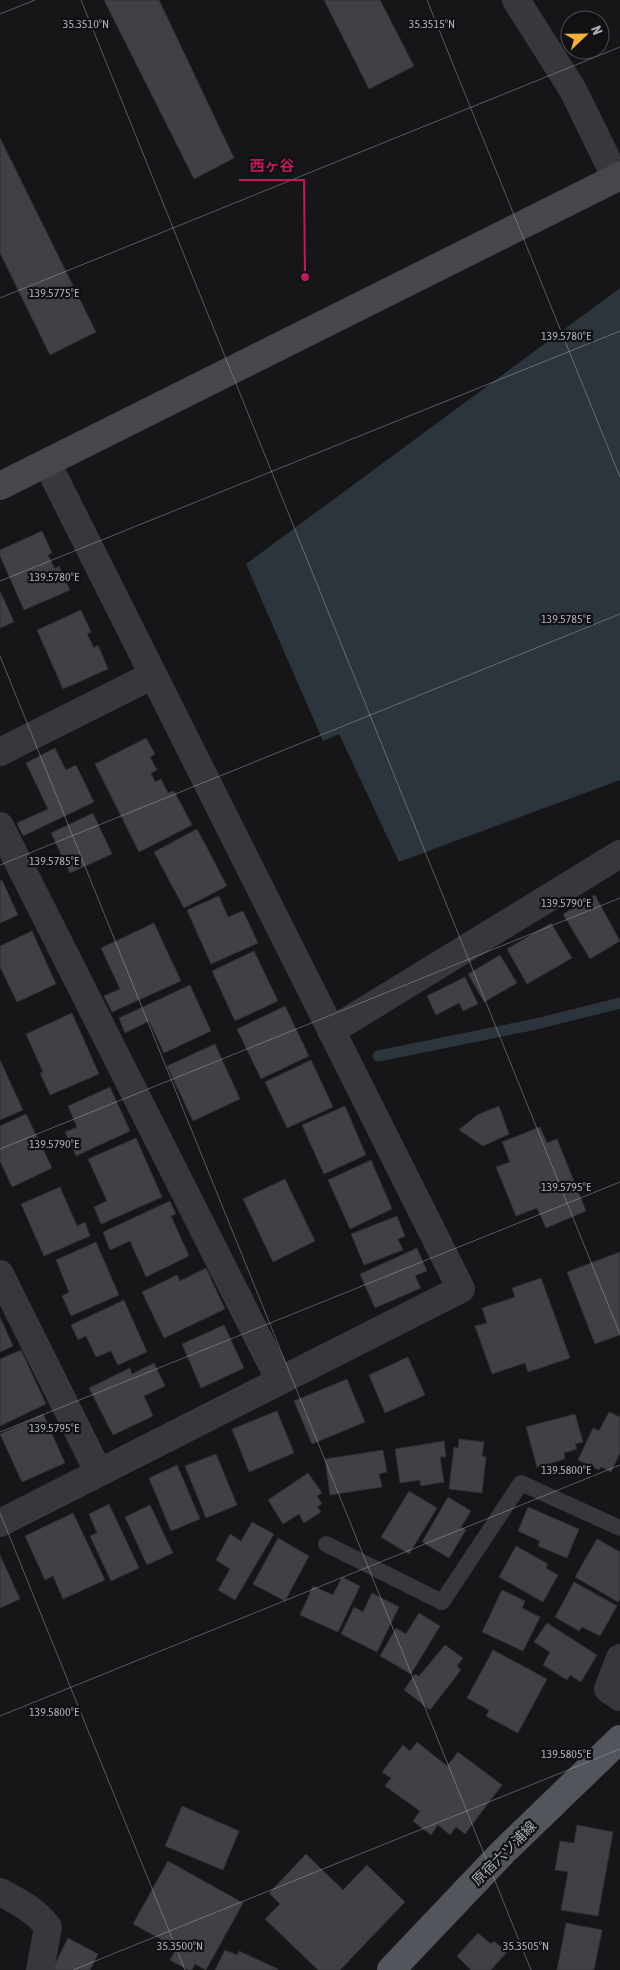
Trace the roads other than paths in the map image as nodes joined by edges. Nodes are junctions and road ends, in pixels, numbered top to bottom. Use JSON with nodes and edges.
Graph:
{"nodes":[{"id":1,"x":516,"y":0,"type":"edge"},
{"id":2,"x":618,"y":177,"type":"edge"},
{"id":3,"x":47,"y":463,"type":"junction"},
{"id":4,"x":0,"y":486,"type":"edge"},
{"id":5,"x":153,"y":675,"type":"junction"},
{"id":6,"x":0,"y":752,"type":"edge"},
{"id":7,"x":0,"y":826,"type":"edge"},
{"id":8,"x":620,"y":854,"type":"edge"},
{"id":9,"x":331,"y":1031,"type":"junction"},
{"id":10,"x":0,"y":1274,"type":"edge"},
{"id":11,"x":280,"y":1381,"type":"junction"},
{"id":12,"x":99,"y":1473,"type":"junction"},
{"id":13,"x":0,"y":1523,"type":"edge"},
{"id":14,"x":620,"y":1528,"type":"edge"},
{"id":15,"x":326,"y":1544,"type":"dead end"},
{"id":16,"x":620,"y":1658,"type":"edge"},
{"id":17,"x":620,"y":1697,"type":"edge"},
{"id":18,"x":620,"y":1739,"type":"edge"},
{"id":19,"x":0,"y":1892,"type":"edge"},
{"id":20,"x":40,"y":1970,"type":"edge"},
{"id":21,"x":391,"y":1970,"type":"edge"}],
"edges":[{"from":1,"to":2,"type":"street"},
{"from":2,"to":3,"type":"street"},
{"from":3,"to":4,"type":"street"},
{"from":3,"to":5,"type":"street"},
{"from":5,"to":6,"type":"street"},
{"from":5,"to":9,"type":"street"},
{"from":7,"to":11,"type":"street"},
{"from":8,"to":9,"type":"street"},
{"from":9,"to":11,"type":"street"},
{"from":10,"to":12,"type":"street"},
{"from":11,"to":12,"type":"street"},
{"from":12,"to":13,"type":"street"},
{"from":14,"to":15,"type":"lane"},
{"from":16,"to":17,"type":"street"},
{"from":18,"to":21,"type":"main road","name":"原宿六ツ浦線"},
{"from":19,"to":20,"type":"street"}]}
